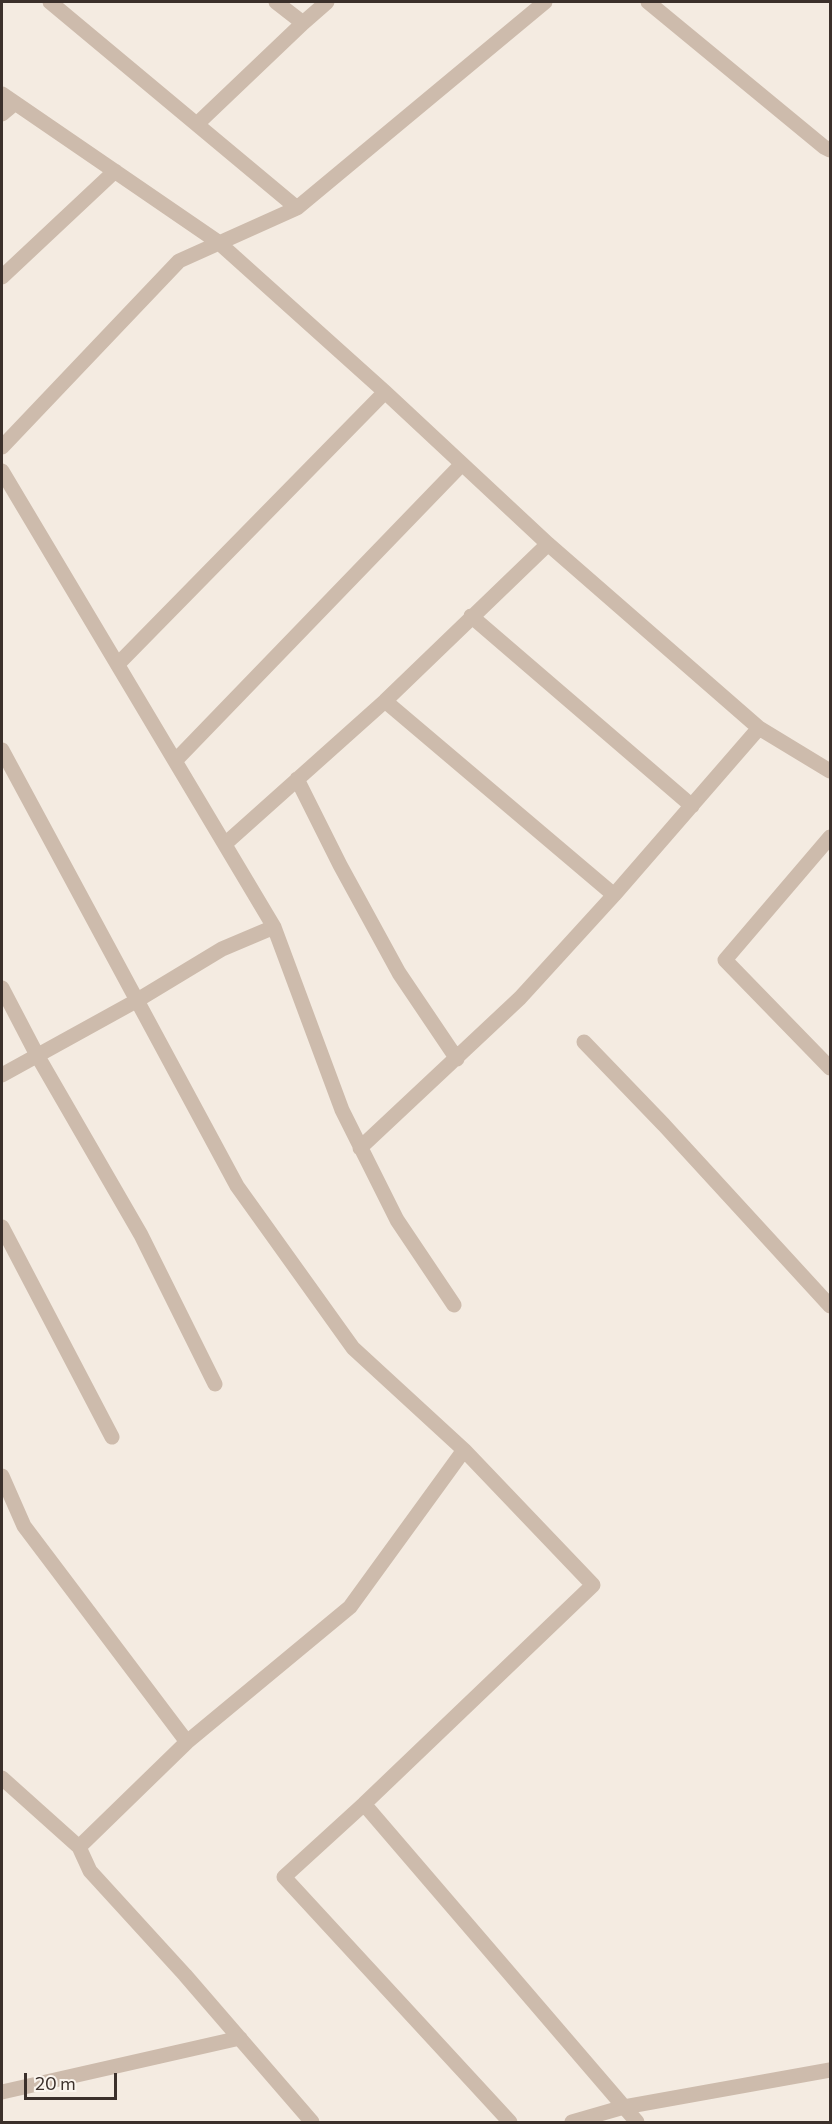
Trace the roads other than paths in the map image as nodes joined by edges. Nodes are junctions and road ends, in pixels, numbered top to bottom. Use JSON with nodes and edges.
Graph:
{"nodes":[{"id":1,"x":50,"y":2,"type":"edge"},
{"id":2,"x":276,"y":2,"type":"edge"},
{"id":3,"x":327,"y":2,"type":"edge"},
{"id":4,"x":545,"y":2,"type":"edge"},
{"id":5,"x":648,"y":2,"type":"edge"},
{"id":6,"x":303,"y":23,"type":"junction"},
{"id":7,"x":2,"y":94,"type":"edge"},
{"id":8,"x":14,"y":104,"type":"junction"},
{"id":9,"x":2,"y":114,"type":"edge"},
{"id":10,"x":197,"y":124,"type":"junction"},
{"id":11,"x":831,"y":150,"type":"edge"},
{"id":12,"x":115,"y":171,"type":"junction"},
{"id":13,"x":297,"y":208,"type":"junction"},
{"id":14,"x":218,"y":243,"type":"junction"},
{"id":15,"x":2,"y":277,"type":"edge"},
{"id":16,"x":385,"y":392,"type":"junction"},
{"id":17,"x":2,"y":447,"type":"edge"},
{"id":18,"x":462,"y":464,"type":"junction"},
{"id":19,"x":2,"y":471,"type":"edge"},
{"id":20,"x":548,"y":544,"type":"junction"},
{"id":21,"x":471,"y":616,"type":"junction"},
{"id":22,"x":118,"y":664,"type":"junction"},
{"id":23,"x":385,"y":701,"type":"junction"},
{"id":24,"x":759,"y":728,"type":"junction"},
{"id":25,"x":2,"y":750,"type":"edge"},
{"id":26,"x":175,"y":761,"type":"junction"},
{"id":27,"x":831,"y":771,"type":"edge"},
{"id":28,"x":297,"y":779,"type":"junction"},
{"id":29,"x":692,"y":806,"type":"junction"},
{"id":30,"x":831,"y":837,"type":"edge"},
{"id":31,"x":225,"y":844,"type":"junction"},
{"id":32,"x":614,"y":895,"type":"junction"},
{"id":33,"x":274,"y":927,"type":"junction"},
{"id":34,"x":2,"y":988,"type":"edge"},
{"id":35,"x":136,"y":1001,"type":"junction"},
{"id":36,"x":584,"y":1042,"type":"dead end"},
{"id":37,"x":38,"y":1055,"type":"junction"},
{"id":38,"x":457,"y":1059,"type":"junction"},
{"id":39,"x":831,"y":1068,"type":"edge"},
{"id":40,"x":2,"y":1075,"type":"edge"},
{"id":41,"x":360,"y":1148,"type":"junction"},
{"id":42,"x":2,"y":1227,"type":"edge"},
{"id":43,"x":6,"y":1249,"type":"edge"},
{"id":44,"x":454,"y":1305,"type":"dead end"},
{"id":45,"x":831,"y":1306,"type":"edge"},
{"id":46,"x":215,"y":1384,"type":"dead end"},
{"id":47,"x":112,"y":1437,"type":"dead end"},
{"id":48,"x":464,"y":1450,"type":"junction"},
{"id":49,"x":2,"y":1476,"type":"edge"},
{"id":50,"x":187,"y":1742,"type":"junction"},
{"id":51,"x":2,"y":1778,"type":"edge"},
{"id":52,"x":364,"y":1804,"type":"junction"},
{"id":53,"x":79,"y":1847,"type":"junction"},
{"id":54,"x":240,"y":2038,"type":"junction"},
{"id":55,"x":831,"y":2070,"type":"edge"},
{"id":56,"x":2,"y":2092,"type":"edge"},
{"id":57,"x":624,"y":2107,"type":"junction"},
{"id":58,"x":312,"y":2122,"type":"edge"},
{"id":59,"x":510,"y":2122,"type":"edge"},
{"id":60,"x":572,"y":2122,"type":"edge"},
{"id":61,"x":637,"y":2122,"type":"edge"}],
"edges":[{"from":1,"to":10,"type":"street"},
{"from":2,"to":6,"type":"street"},
{"from":3,"to":6,"type":"street"},
{"from":4,"to":13,"type":"street"},
{"from":5,"to":11,"type":"street"},
{"from":6,"to":10,"type":"street"},
{"from":7,"to":8,"type":"street"},
{"from":8,"to":9,"type":"street"},
{"from":8,"to":12,"type":"street"},
{"from":10,"to":13,"type":"street"},
{"from":12,"to":14,"type":"street"},
{"from":12,"to":15,"type":"street"},
{"from":13,"to":14,"type":"street"},
{"from":14,"to":16,"type":"street"},
{"from":14,"to":17,"type":"street"},
{"from":16,"to":18,"type":"street"},
{"from":16,"to":22,"type":"street"},
{"from":18,"to":20,"type":"street"},
{"from":18,"to":26,"type":"street"},
{"from":19,"to":22,"type":"street"},
{"from":20,"to":21,"type":"street"},
{"from":20,"to":24,"type":"street"},
{"from":21,"to":23,"type":"street"},
{"from":21,"to":29,"type":"street"},
{"from":22,"to":26,"type":"street"},
{"from":23,"to":28,"type":"street"},
{"from":23,"to":32,"type":"street"},
{"from":24,"to":27,"type":"street"},
{"from":24,"to":29,"type":"street"},
{"from":25,"to":35,"type":"street"},
{"from":26,"to":31,"type":"street"},
{"from":28,"to":31,"type":"street"},
{"from":28,"to":38,"type":"street"},
{"from":29,"to":32,"type":"street"},
{"from":30,"to":39,"type":"street"},
{"from":31,"to":33,"type":"street"},
{"from":32,"to":38,"type":"street"},
{"from":33,"to":35,"type":"street"},
{"from":33,"to":41,"type":"street"},
{"from":34,"to":37,"type":"street"},
{"from":35,"to":37,"type":"street"},
{"from":35,"to":48,"type":"street"},
{"from":36,"to":45,"type":"street"},
{"from":37,"to":40,"type":"street"},
{"from":37,"to":46,"type":"street"},
{"from":38,"to":41,"type":"street"},
{"from":41,"to":44,"type":"street"},
{"from":42,"to":43,"type":"street"},
{"from":43,"to":47,"type":"street"},
{"from":48,"to":50,"type":"street"},
{"from":48,"to":52,"type":"street"},
{"from":49,"to":50,"type":"street"},
{"from":50,"to":53,"type":"street"},
{"from":51,"to":53,"type":"street"},
{"from":52,"to":57,"type":"street"},
{"from":52,"to":59,"type":"street"},
{"from":53,"to":54,"type":"street"},
{"from":54,"to":56,"type":"street"},
{"from":54,"to":58,"type":"street"},
{"from":55,"to":57,"type":"street"},
{"from":57,"to":60,"type":"street"},
{"from":57,"to":61,"type":"street"}]}
